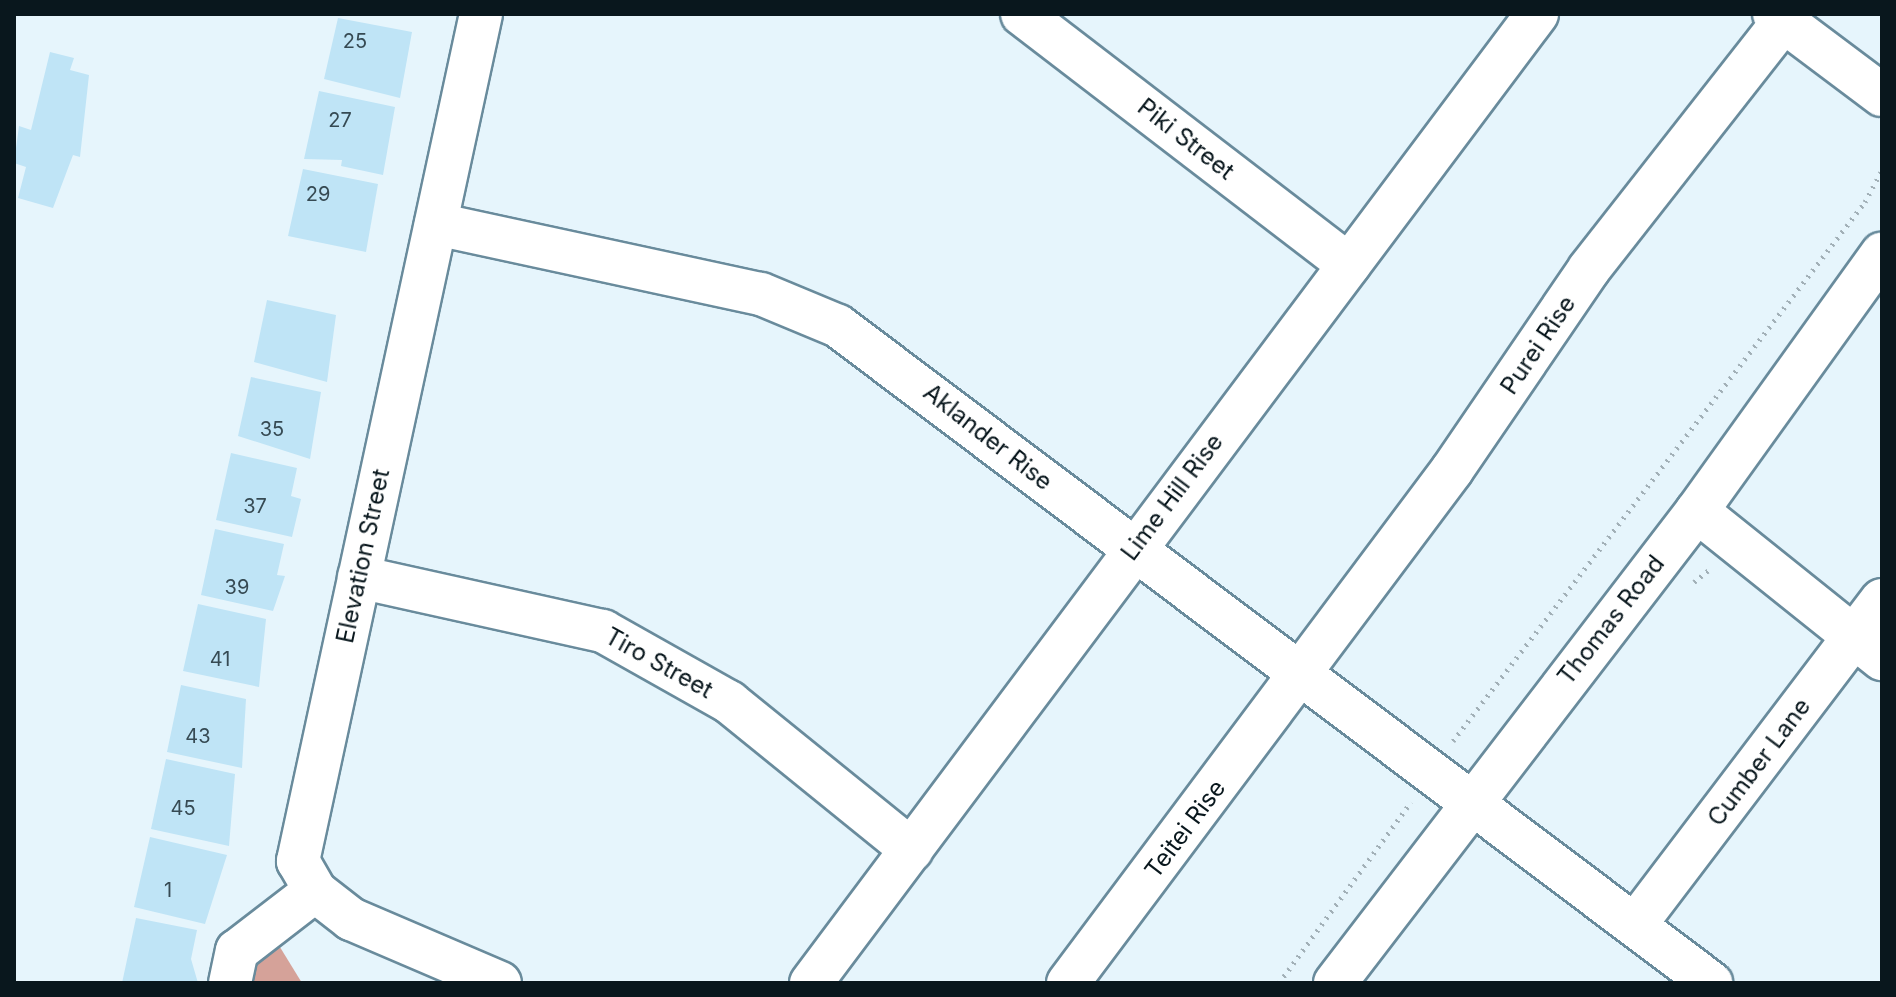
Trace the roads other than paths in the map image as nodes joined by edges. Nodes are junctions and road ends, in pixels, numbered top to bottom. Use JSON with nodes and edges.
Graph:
{"nodes":[{"id":1,"x":481,"y":14,"type":"edge"},
{"id":2,"x":1022,"y":14,"type":"edge"},
{"id":3,"x":1537,"y":14,"type":"edge"},
{"id":4,"x":1782,"y":16,"type":"edge"},
{"id":5,"x":1070,"y":27,"type":"edge"},
{"id":6,"x":1882,"y":95,"type":"edge"},
{"id":7,"x":436,"y":224,"type":"junction"},
{"id":8,"x":1882,"y":254,"type":"edge"},
{"id":9,"x":1349,"y":265,"type":"junction"},
{"id":10,"x":1697,"y":511,"type":"junction"},
{"id":11,"x":1133,"y":550,"type":"junction"},
{"id":12,"x":359,"y":577,"type":"junction"},
{"id":13,"x":1882,"y":600,"type":"edge"},
{"id":14,"x":1868,"y":648,"type":"edge"},
{"id":15,"x":1302,"y":676,"type":"junction"},
{"id":16,"x":1468,"y":802,"type":"junction"},
{"id":17,"x":912,"y":850,"type":"junction"},
{"id":18,"x":315,"y":891,"type":"junction"},
{"id":19,"x":1635,"y":925,"type":"junction"},
{"id":20,"x":230,"y":983,"type":"edge"},
{"id":21,"x":500,"y":983,"type":"edge"},
{"id":22,"x":811,"y":983,"type":"edge"},
{"id":23,"x":1068,"y":983,"type":"edge"},
{"id":24,"x":1335,"y":983,"type":"edge"},
{"id":25,"x":1711,"y":983,"type":"edge"}],
"edges":[{"from":1,"to":7,"type":"street","name":"Elevation Street"},
{"from":2,"to":5,"type":"street","name":"Piki Street"},
{"from":3,"to":9,"type":"street","name":"Lime Hill Rise"},
{"from":4,"to":6,"type":"street"},
{"from":4,"to":15,"type":"street","name":"Purei Rise"},
{"from":5,"to":9,"type":"street","name":"Piki Street"},
{"from":7,"to":11,"type":"street","name":"Aklander Rise"},
{"from":7,"to":12,"type":"street","name":"Elevation Street"},
{"from":8,"to":10,"type":"street","name":"Thomas Road"},
{"from":9,"to":11,"type":"street","name":"Lime Hill Rise"},
{"from":10,"to":14,"type":"street"},
{"from":10,"to":16,"type":"street","name":"Thomas Road"},
{"from":11,"to":15,"type":"street","name":"Aklander Rise"},
{"from":11,"to":17,"type":"street","name":"Lime Hill Rise"},
{"from":12,"to":17,"type":"street","name":"Tiro Street"},
{"from":12,"to":18,"type":"street","name":"Elevation Street"},
{"from":13,"to":14,"type":"street","name":"Cumber Lane"},
{"from":14,"to":19,"type":"street","name":"Cumber Lane"},
{"from":15,"to":16,"type":"street","name":"Aklander Rise"},
{"from":15,"to":23,"type":"street","name":"Teitei Rise"},
{"from":16,"to":19,"type":"street","name":"Aklander Rise"},
{"from":16,"to":24,"type":"street","name":"Thomas Road"},
{"from":17,"to":22,"type":"street","name":"Lime Hill Rise"},
{"from":18,"to":20,"type":"street"},
{"from":18,"to":21,"type":"street","name":"Elevation Street"},
{"from":19,"to":25,"type":"street","name":"Aklander Rise"}]}
